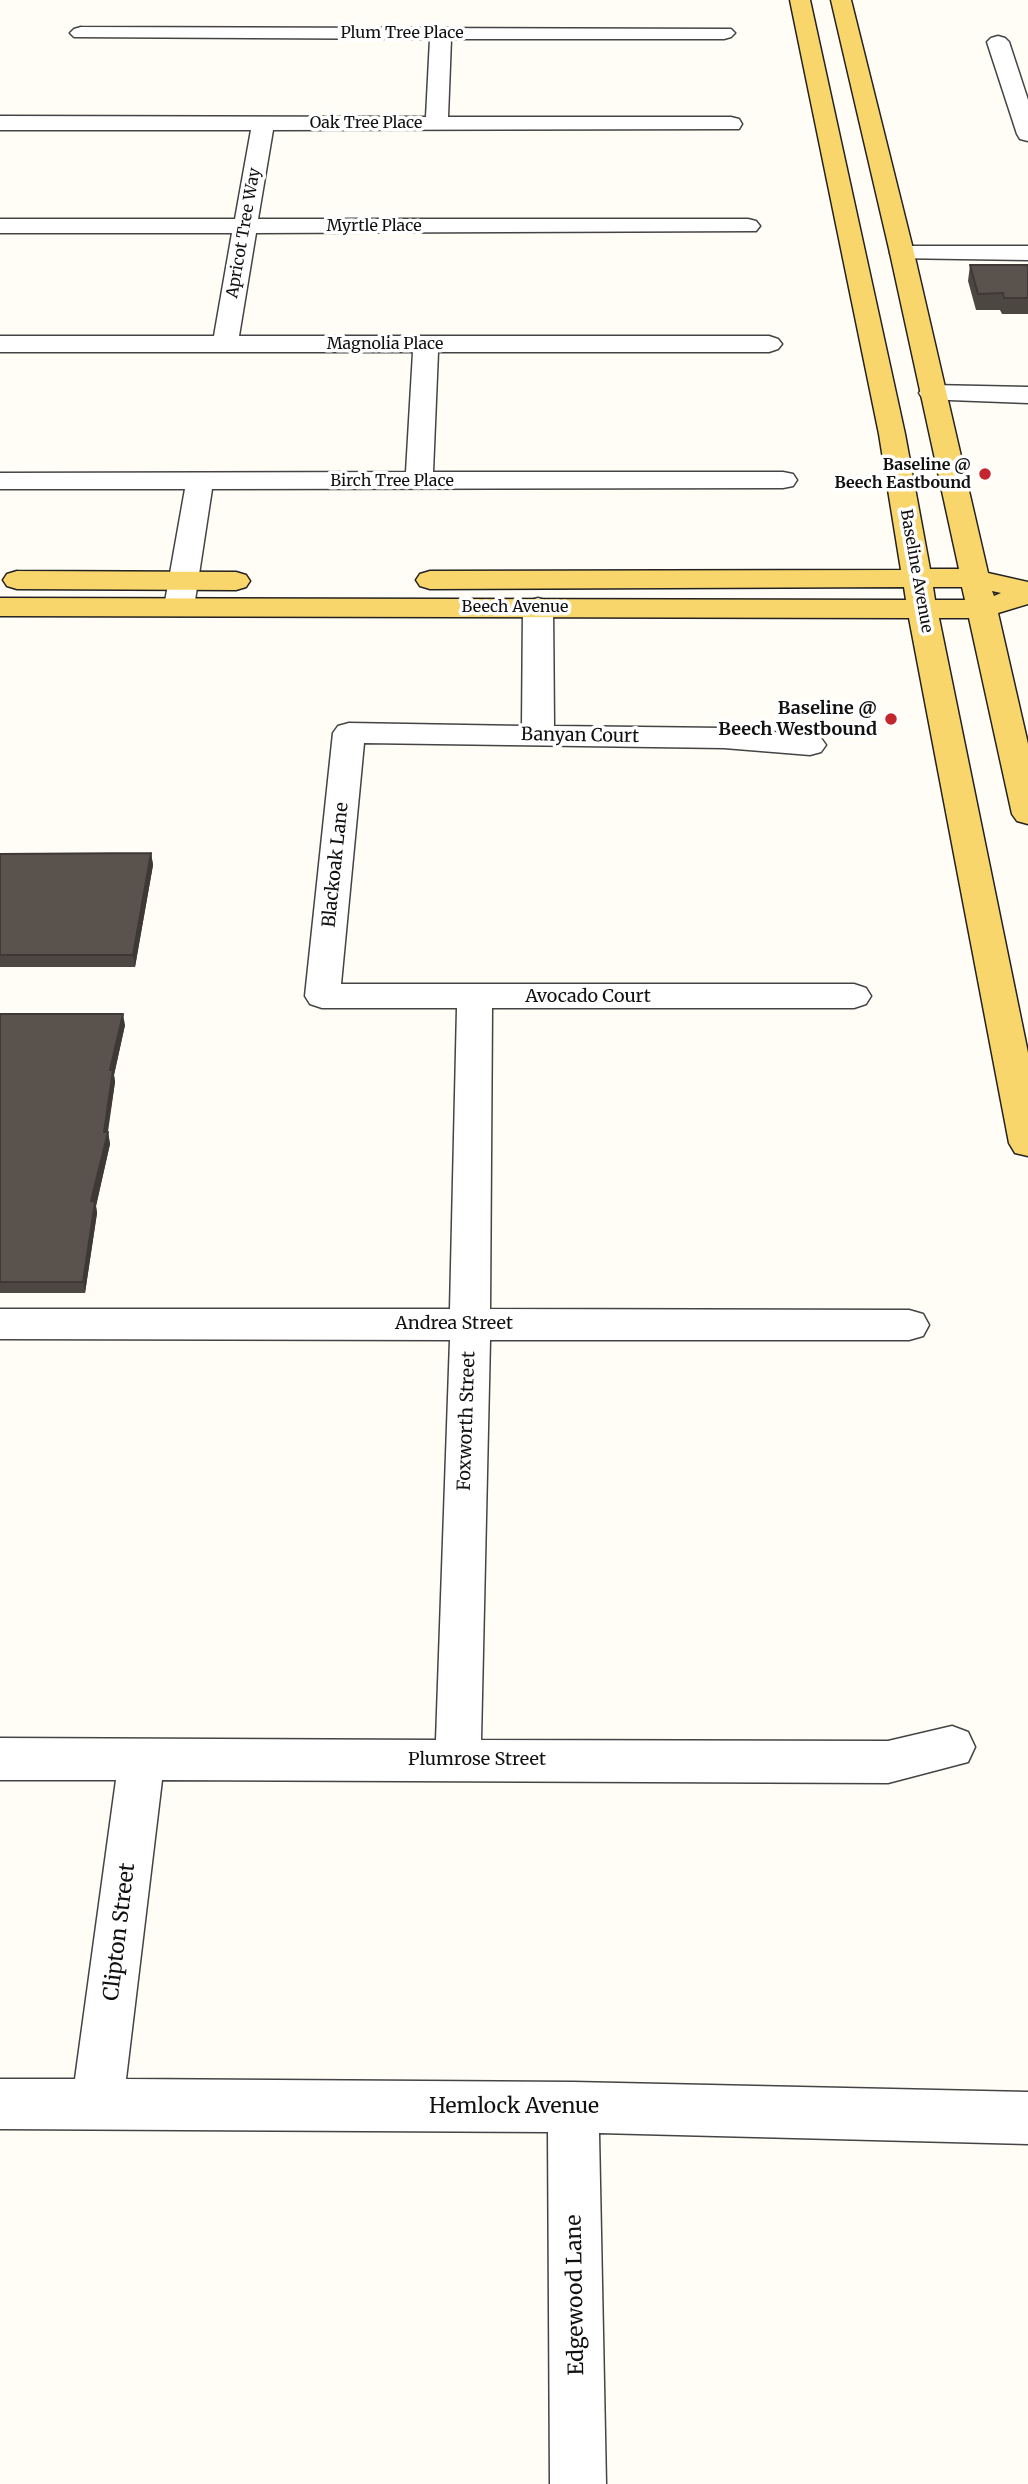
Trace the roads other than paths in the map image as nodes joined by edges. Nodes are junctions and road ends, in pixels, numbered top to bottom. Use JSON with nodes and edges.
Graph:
{"nodes":[{"id":1,"x":800,"y":0,"type":"edge"},
{"id":2,"x":841,"y":0,"type":"edge"},
{"id":3,"x":81,"y":33,"type":"dead end"},
{"id":4,"x":441,"y":33,"type":"junction"},
{"id":5,"x":724,"y":33,"type":"dead end"},
{"id":6,"x":998,"y":41,"type":"dead end"},
{"id":7,"x":0,"y":123,"type":"edge"},
{"id":8,"x":263,"y":123,"type":"junction"},
{"id":9,"x":437,"y":124,"type":"junction"},
{"id":10,"x":732,"y":124,"type":"dead end"},
{"id":11,"x":1028,"y":134,"type":"edge"},
{"id":12,"x":0,"y":226,"type":"edge"},
{"id":13,"x":246,"y":226,"type":"junction"},
{"id":14,"x":748,"y":226,"type":"dead end"},
{"id":15,"x":902,"y":253,"type":"junction"},
{"id":16,"x":1028,"y":253,"type":"edge"},
{"id":17,"x":0,"y":344,"type":"edge"},
{"id":18,"x":225,"y":344,"type":"junction"},
{"id":19,"x":426,"y":344,"type":"junction"},
{"id":20,"x":769,"y":344,"type":"dead end"},
{"id":21,"x":932,"y":393,"type":"junction"},
{"id":22,"x":1028,"y":395,"type":"edge"},
{"id":23,"x":783,"y":480,"type":"dead end"},
{"id":24,"x":0,"y":481,"type":"edge"},
{"id":25,"x":200,"y":481,"type":"junction"},
{"id":26,"x":419,"y":481,"type":"junction"},
{"id":27,"x":975,"y":578,"type":"junction"},
{"id":28,"x":0,"y":580,"type":"edge"},
{"id":29,"x":407,"y":580,"type":"dead end"},
{"id":30,"x":311,"y":581,"type":"dead end"},
{"id":31,"x":1028,"y":592,"type":"edge"},
{"id":32,"x":181,"y":594,"type":"junction"},
{"id":33,"x":920,"y":594,"type":"junction"},
{"id":34,"x":0,"y":607,"type":"edge"},
{"id":35,"x":538,"y":607,"type":"junction"},
{"id":36,"x":982,"y":609,"type":"junction"},
{"id":37,"x":349,"y":733,"type":"joint"},
{"id":38,"x":538,"y":736,"type":"junction"},
{"id":39,"x":810,"y":745,"type":"dead end"},
{"id":40,"x":1028,"y":814,"type":"edge"},
{"id":41,"x":322,"y":996,"type":"joint"},
{"id":42,"x":854,"y":996,"type":"dead end"},
{"id":43,"x":475,"y":997,"type":"junction"},
{"id":44,"x":1028,"y":1143,"type":"edge"},
{"id":45,"x":0,"y":1324,"type":"edge"},
{"id":46,"x":470,"y":1324,"type":"junction"},
{"id":47,"x":909,"y":1325,"type":"dead end"},
{"id":48,"x":952,"y":1747,"type":"dead end"},
{"id":49,"x":0,"y":1759,"type":"edge"},
{"id":50,"x":142,"y":1759,"type":"junction"},
{"id":51,"x":457,"y":1760,"type":"junction"},
{"id":52,"x":0,"y":2104,"type":"edge"},
{"id":53,"x":97,"y":2105,"type":"junction"},
{"id":54,"x":573,"y":2106,"type":"junction"},
{"id":55,"x":1028,"y":2118,"type":"edge"},
{"id":56,"x":578,"y":2484,"type":"edge"}],
"edges":[{"from":1,"to":33,"type":"main road","name":"Baseline Avenue"},
{"from":2,"to":15,"type":"main road"},
{"from":3,"to":4,"type":"street","name":"Plum Tree Place"},
{"from":4,"to":5,"type":"street","name":"Plum Tree Place"},
{"from":4,"to":9,"type":"street"},
{"from":6,"to":11,"type":"street"},
{"from":7,"to":8,"type":"street","name":"Oak Tree Place"},
{"from":8,"to":9,"type":"street","name":"Oak Tree Place"},
{"from":8,"to":13,"type":"street","name":"Apricot Tree Way"},
{"from":9,"to":10,"type":"street","name":"Oak Tree Place"},
{"from":12,"to":13,"type":"street","name":"Myrtle Place"},
{"from":13,"to":14,"type":"street","name":"Myrtle Place"},
{"from":13,"to":18,"type":"street","name":"Apricot Tree Way"},
{"from":15,"to":16,"type":"street"},
{"from":15,"to":21,"type":"main road"},
{"from":17,"to":18,"type":"street","name":"Magnolia Place"},
{"from":18,"to":19,"type":"street","name":"Magnolia Place"},
{"from":19,"to":20,"type":"street","name":"Magnolia Place"},
{"from":19,"to":26,"type":"street"},
{"from":21,"to":22,"type":"street"},
{"from":21,"to":27,"type":"main road"},
{"from":23,"to":26,"type":"street","name":"Birch Tree Place"},
{"from":24,"to":25,"type":"street","name":"Birch Tree Place"},
{"from":25,"to":26,"type":"street","name":"Birch Tree Place"},
{"from":25,"to":32,"type":"street"},
{"from":27,"to":31,"type":"main road","name":"Beech Avenue"},
{"from":27,"to":33,"type":"main road","name":"Beech Avenue"},
{"from":27,"to":36,"type":"main road"},
{"from":28,"to":32,"type":"main road","name":"Beech Avenue"},
{"from":29,"to":33,"type":"main road","name":"Beech Avenue"},
{"from":30,"to":32,"type":"main road","name":"Beech Avenue"},
{"from":31,"to":36,"type":"main road","name":"Beech Avenue"},
{"from":32,"to":34,"type":"main road","name":"Beech Avenue"},
{"from":32,"to":35,"type":"main road","name":"Beech Avenue"},
{"from":33,"to":35,"type":"main road","name":"Beech Avenue"},
{"from":33,"to":36,"type":"main road","name":"Beech Avenue"},
{"from":33,"to":44,"type":"main road","name":"Baseline Avenue"},
{"from":35,"to":38,"type":"street"},
{"from":36,"to":40,"type":"main road"},
{"from":37,"to":38,"type":"street","name":"Banyan Court"},
{"from":37,"to":41,"type":"street","name":"Blackoak Lane"},
{"from":38,"to":39,"type":"street","name":"Banyan Court"},
{"from":41,"to":43,"type":"street","name":"Avocado Court"},
{"from":42,"to":43,"type":"street","name":"Avocado Court"},
{"from":43,"to":46,"type":"street","name":"Foxworth Street"},
{"from":45,"to":46,"type":"street","name":"Andrea Street"},
{"from":46,"to":47,"type":"street","name":"Andrea Street"},
{"from":46,"to":51,"type":"street","name":"Foxworth Street"},
{"from":48,"to":51,"type":"street","name":"Plumrose Street"},
{"from":49,"to":50,"type":"street","name":"Plumrose Street"},
{"from":50,"to":51,"type":"street","name":"Plumrose Street"},
{"from":50,"to":53,"type":"street","name":"Clipton Street"},
{"from":52,"to":53,"type":"street","name":"Hemlock Avenue"},
{"from":53,"to":54,"type":"street","name":"Hemlock Avenue"},
{"from":54,"to":55,"type":"street","name":"Hemlock Avenue"},
{"from":54,"to":56,"type":"street","name":"Edgewood Lane"}]}
